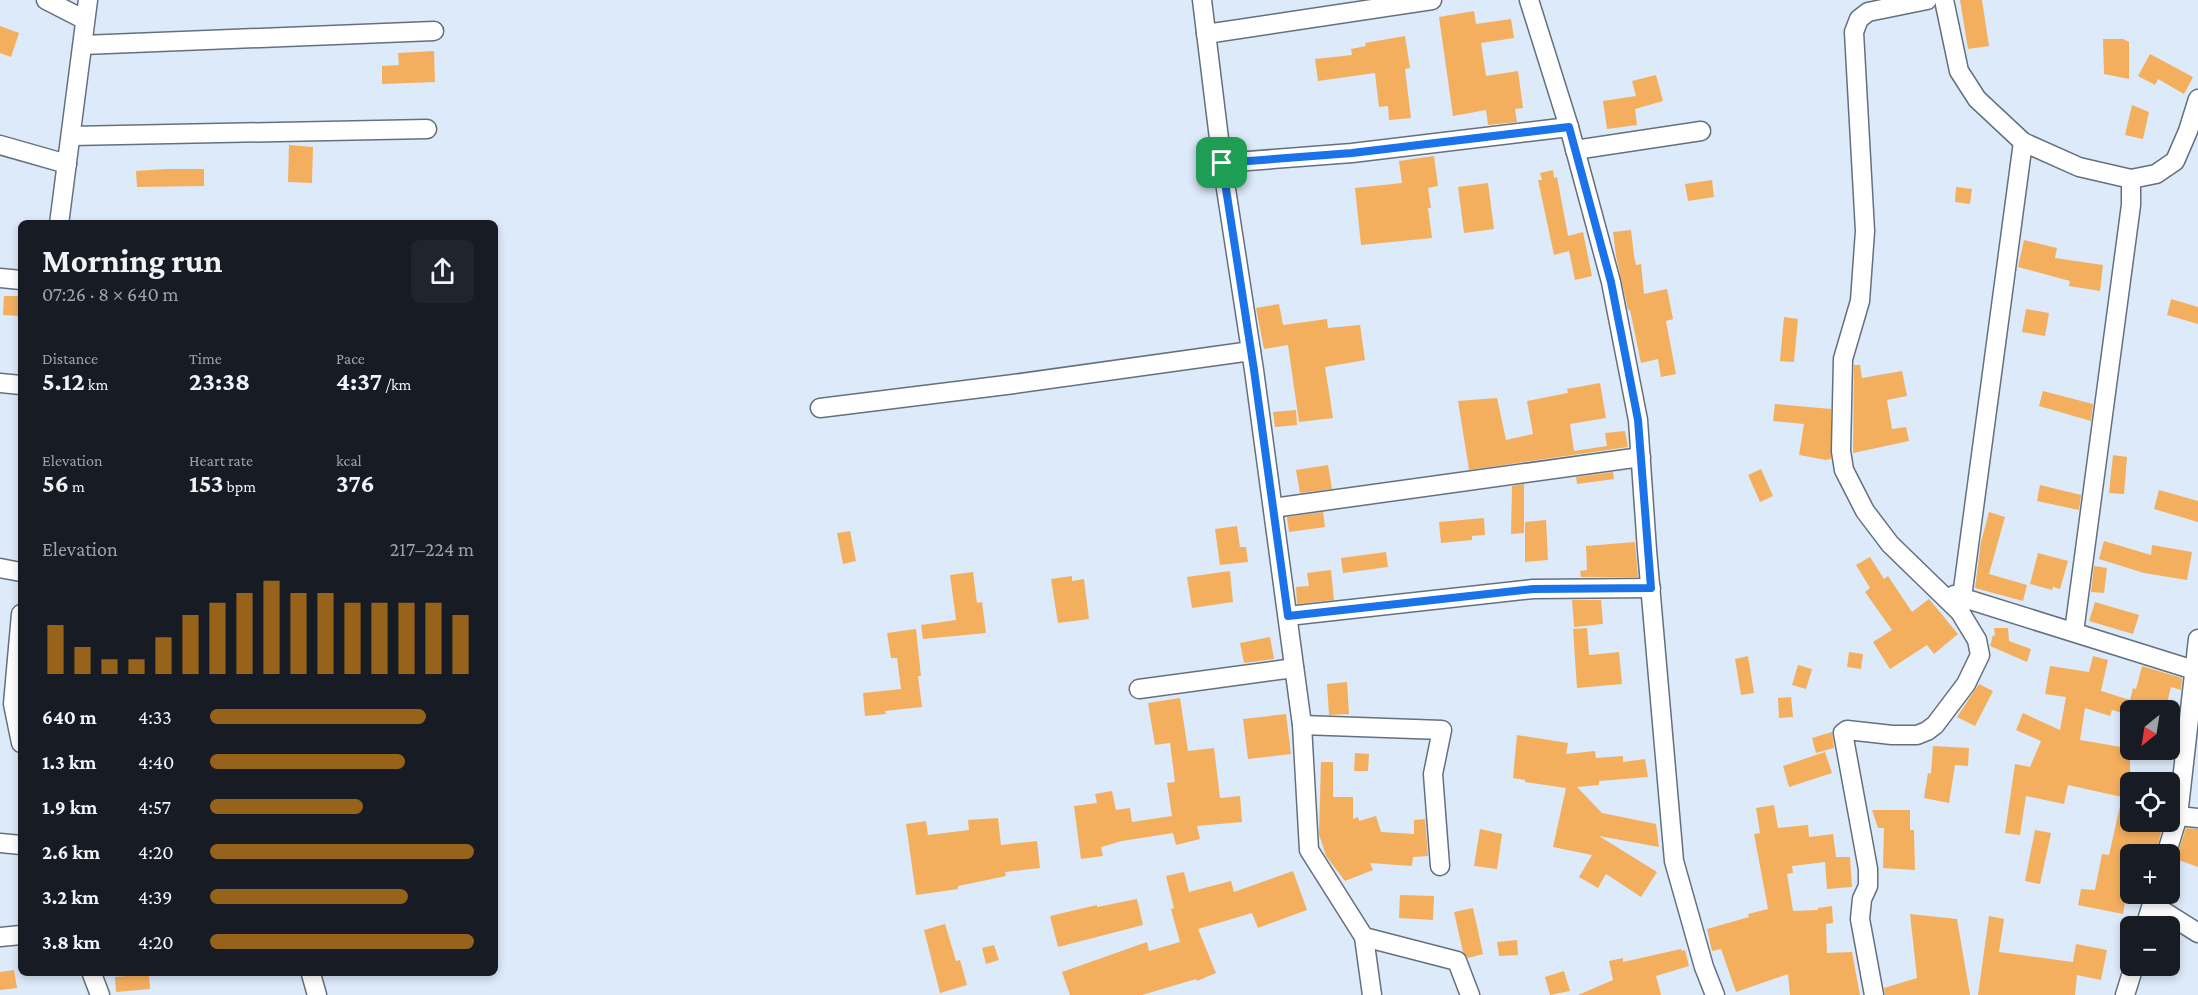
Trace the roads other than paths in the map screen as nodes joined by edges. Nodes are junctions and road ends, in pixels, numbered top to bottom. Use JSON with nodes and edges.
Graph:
{"nodes":[{"id":1,"x":46,"y":0,"type":"edge"},
{"id":2,"x":88,"y":0,"type":"edge"},
{"id":3,"x":1202,"y":0,"type":"edge"},
{"id":4,"x":1432,"y":0,"type":"edge"},
{"id":5,"x":1529,"y":0,"type":"edge"},
{"id":6,"x":1928,"y":0,"type":"edge"},
{"id":7,"x":1944,"y":0,"type":"edge"},
{"id":8,"x":1879,"y":5,"type":"edge"},
{"id":9,"x":86,"y":20,"type":"junction"},
{"id":10,"x":434,"y":31,"type":"dead end"},
{"id":11,"x":1206,"y":34,"type":"junction"},
{"id":12,"x":84,"y":45,"type":"junction"},
{"id":13,"x":2198,"y":99,"type":"edge"},
{"id":14,"x":1569,"y":127,"type":"junction"},
{"id":15,"x":427,"y":129,"type":"dead end"},
{"id":16,"x":1701,"y":131,"type":"dead end"},
{"id":17,"x":71,"y":136,"type":"junction"},
{"id":18,"x":2023,"y":142,"type":"junction"},
{"id":19,"x":0,"y":145,"type":"edge"},
{"id":20,"x":1575,"y":150,"type":"junction"},
{"id":21,"x":1222,"y":163,"type":"junction"},
{"id":22,"x":67,"y":164,"type":"junction"},
{"id":23,"x":2132,"y":179,"type":"junction"},
{"id":24,"x":60,"y":220,"type":"edge"},
{"id":25,"x":0,"y":278,"type":"edge"},
{"id":26,"x":18,"y":280,"type":"edge"},
{"id":27,"x":1251,"y":351,"type":"junction"},
{"id":28,"x":0,"y":383,"type":"edge"},
{"id":29,"x":18,"y":385,"type":"edge"},
{"id":30,"x":820,"y":408,"type":"dead end"},
{"id":31,"x":1641,"y":457,"type":"junction"},
{"id":32,"x":1273,"y":508,"type":"junction"},
{"id":33,"x":0,"y":568,"type":"edge"},
{"id":34,"x":18,"y":571,"type":"edge"},
{"id":35,"x":1651,"y":588,"type":"junction"},
{"id":36,"x":1961,"y":605,"type":"junction"},
{"id":37,"x":1288,"y":616,"type":"junction"},
{"id":38,"x":2074,"y":632,"type":"junction"},
{"id":39,"x":2198,"y":639,"type":"edge"},
{"id":40,"x":18,"y":641,"type":"edge"},
{"id":41,"x":1294,"y":668,"type":"junction"},
{"id":42,"x":2194,"y":670,"type":"junction"},
{"id":43,"x":1139,"y":689,"type":"dead end"},
{"id":44,"x":12,"y":696,"type":"edge"},
{"id":45,"x":1302,"y":725,"type":"junction"},
{"id":46,"x":18,"y":727,"type":"edge"},
{"id":47,"x":2180,"y":798,"type":"edge"},
{"id":48,"x":2180,"y":816,"type":"edge"},
{"id":49,"x":2198,"y":818,"type":"edge"},
{"id":50,"x":0,"y":843,"type":"edge"},
{"id":51,"x":18,"y":845,"type":"edge"},
{"id":52,"x":1440,"y":866,"type":"dead end"},
{"id":53,"x":2160,"y":904,"type":"edge"},
{"id":54,"x":2198,"y":933,"type":"edge"},
{"id":55,"x":18,"y":935,"type":"edge"},
{"id":56,"x":0,"y":937,"type":"edge"},
{"id":57,"x":1364,"y":937,"type":"junction"},
{"id":58,"x":93,"y":976,"type":"edge"},
{"id":59,"x":312,"y":976,"type":"edge"},
{"id":60,"x":2131,"y":976,"type":"edge"},
{"id":61,"x":100,"y":995,"type":"edge"},
{"id":62,"x":317,"y":995,"type":"edge"},
{"id":63,"x":1372,"y":995,"type":"edge"},
{"id":64,"x":1470,"y":995,"type":"edge"},
{"id":65,"x":1715,"y":995,"type":"edge"},
{"id":66,"x":1874,"y":995,"type":"edge"},
{"id":67,"x":2125,"y":995,"type":"edge"}],
"edges":[{"from":1,"to":9,"type":"street"},
{"from":2,"to":9,"type":"street"},
{"from":3,"to":11,"type":"street"},
{"from":4,"to":11,"type":"street"},
{"from":5,"to":14,"type":"street"},
{"from":6,"to":8,"type":"street"},
{"from":7,"to":18,"type":"street"},
{"from":8,"to":36,"type":"street"},
{"from":9,"to":12,"type":"street"},
{"from":10,"to":12,"type":"street"},
{"from":11,"to":21,"type":"street"},
{"from":12,"to":17,"type":"street"},
{"from":13,"to":23,"type":"street"},
{"from":14,"to":20,"type":"street"},
{"from":14,"to":21,"type":"street"},
{"from":15,"to":17,"type":"street"},
{"from":16,"to":20,"type":"street"},
{"from":17,"to":22,"type":"street"},
{"from":18,"to":23,"type":"street"},
{"from":18,"to":36,"type":"street"},
{"from":19,"to":22,"type":"street"},
{"from":20,"to":31,"type":"street"},
{"from":21,"to":27,"type":"street"},
{"from":22,"to":24,"type":"street"},
{"from":23,"to":38,"type":"street"},
{"from":25,"to":26,"type":"street"},
{"from":27,"to":30,"type":"street"},
{"from":27,"to":32,"type":"street"},
{"from":28,"to":29,"type":"street"},
{"from":31,"to":32,"type":"street"},
{"from":31,"to":35,"type":"street"},
{"from":32,"to":37,"type":"street"},
{"from":33,"to":34,"type":"street"},
{"from":35,"to":37,"type":"street"},
{"from":35,"to":65,"type":"street"},
{"from":36,"to":38,"type":"street"},
{"from":36,"to":66,"type":"street"},
{"from":37,"to":41,"type":"street"},
{"from":38,"to":42,"type":"street"},
{"from":39,"to":42,"type":"street"},
{"from":40,"to":44,"type":"street"},
{"from":41,"to":43,"type":"street"},
{"from":41,"to":45,"type":"street"},
{"from":42,"to":47,"type":"street"},
{"from":44,"to":46,"type":"street"},
{"from":45,"to":52,"type":"street"},
{"from":45,"to":57,"type":"street"},
{"from":48,"to":49,"type":"street"},
{"from":50,"to":51,"type":"street"},
{"from":53,"to":54,"type":"street"},
{"from":55,"to":56,"type":"street"},
{"from":57,"to":63,"type":"street"},
{"from":57,"to":64,"type":"street"},
{"from":58,"to":61,"type":"street"},
{"from":59,"to":62,"type":"street"},
{"from":60,"to":67,"type":"street"}]}
